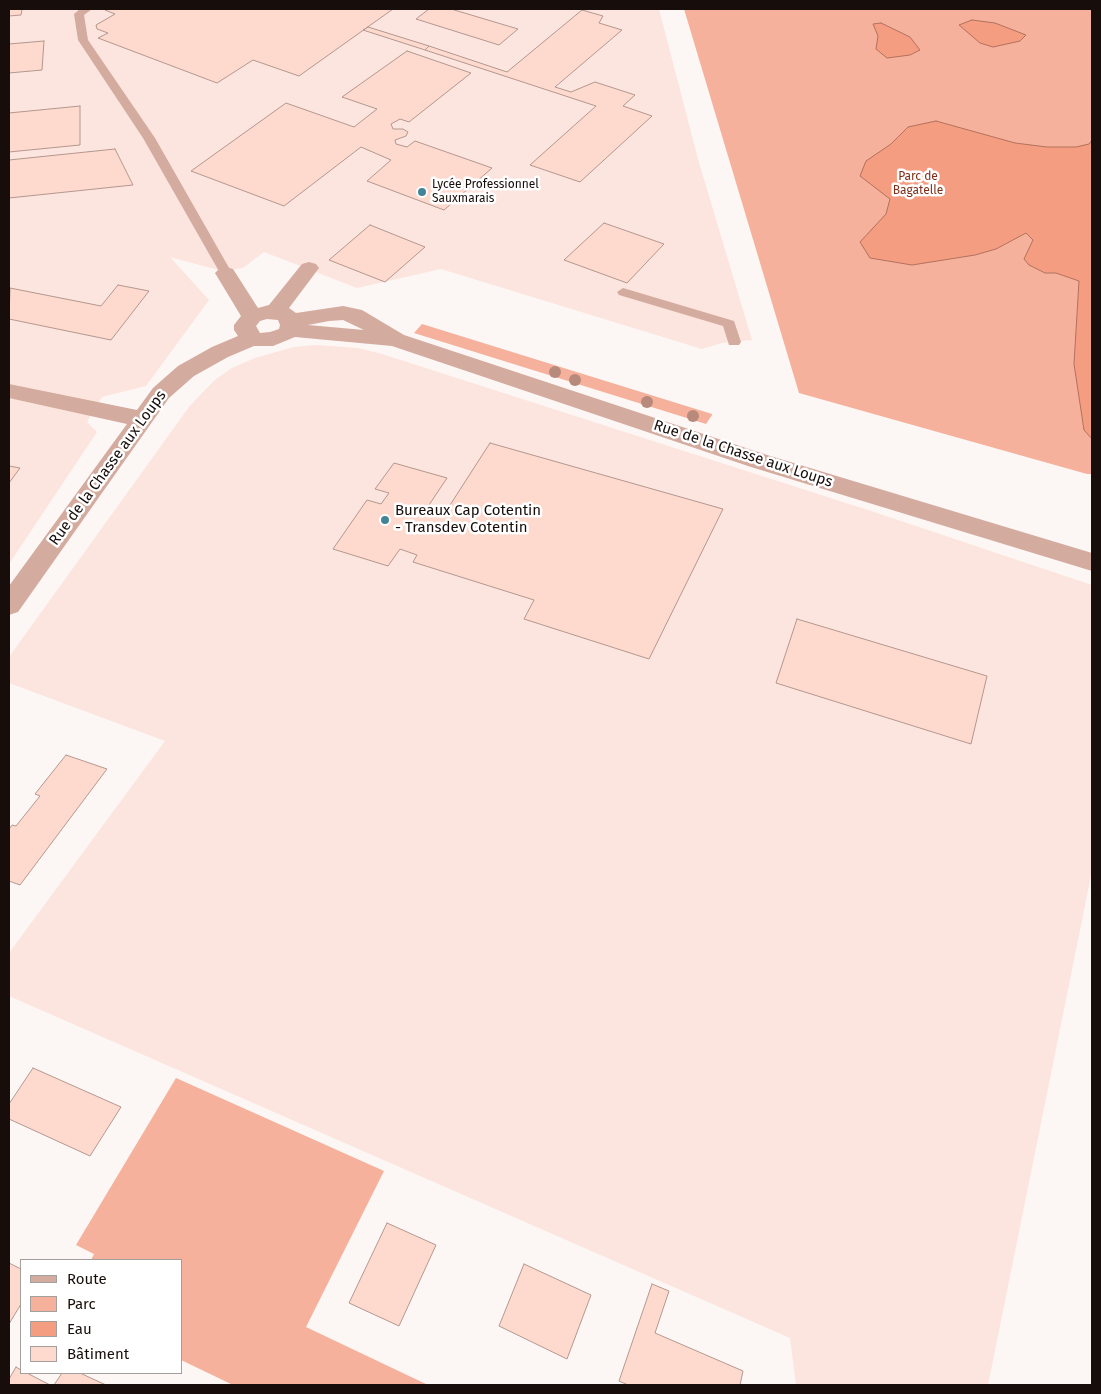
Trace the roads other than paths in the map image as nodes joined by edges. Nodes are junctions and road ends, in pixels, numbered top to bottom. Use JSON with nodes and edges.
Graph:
{"nodes":[{"id":1,"x":87,"y":9,"type":"edge"},
{"id":2,"x":309,"y":268,"type":"dead end"},
{"id":3,"x":226,"y":273,"type":"joint"},
{"id":4,"x":623,"y":292,"type":"dead end"},
{"id":5,"x":285,"y":321,"type":"junction"},
{"id":6,"x":252,"y":327,"type":"junction"},
{"id":7,"x":734,"y":342,"type":"dead end"},
{"id":8,"x":9,"y":391,"type":"edge"},
{"id":9,"x":142,"y":419,"type":"junction"},
{"id":10,"x":1092,"y":562,"type":"edge"},
{"id":11,"x":9,"y":605,"type":"edge"}],
"edges":[{"from":1,"to":3,"type":"lane"},
{"from":2,"to":5,"type":"street"},
{"from":3,"to":6,"type":"street"},
{"from":4,"to":7,"type":"lane"},
{"from":5,"to":6,"type":"street","name":"Rue de la Chasse aux Loups"},
{"from":5,"to":10,"type":"street","name":"Rue de la Chasse aux Loups"},
{"from":6,"to":9,"type":"street","name":"Rue de la Chasse aux Loups"},
{"from":8,"to":9,"type":"street"},
{"from":9,"to":11,"type":"street","name":"Rue de la Chasse aux Loups"}]}
